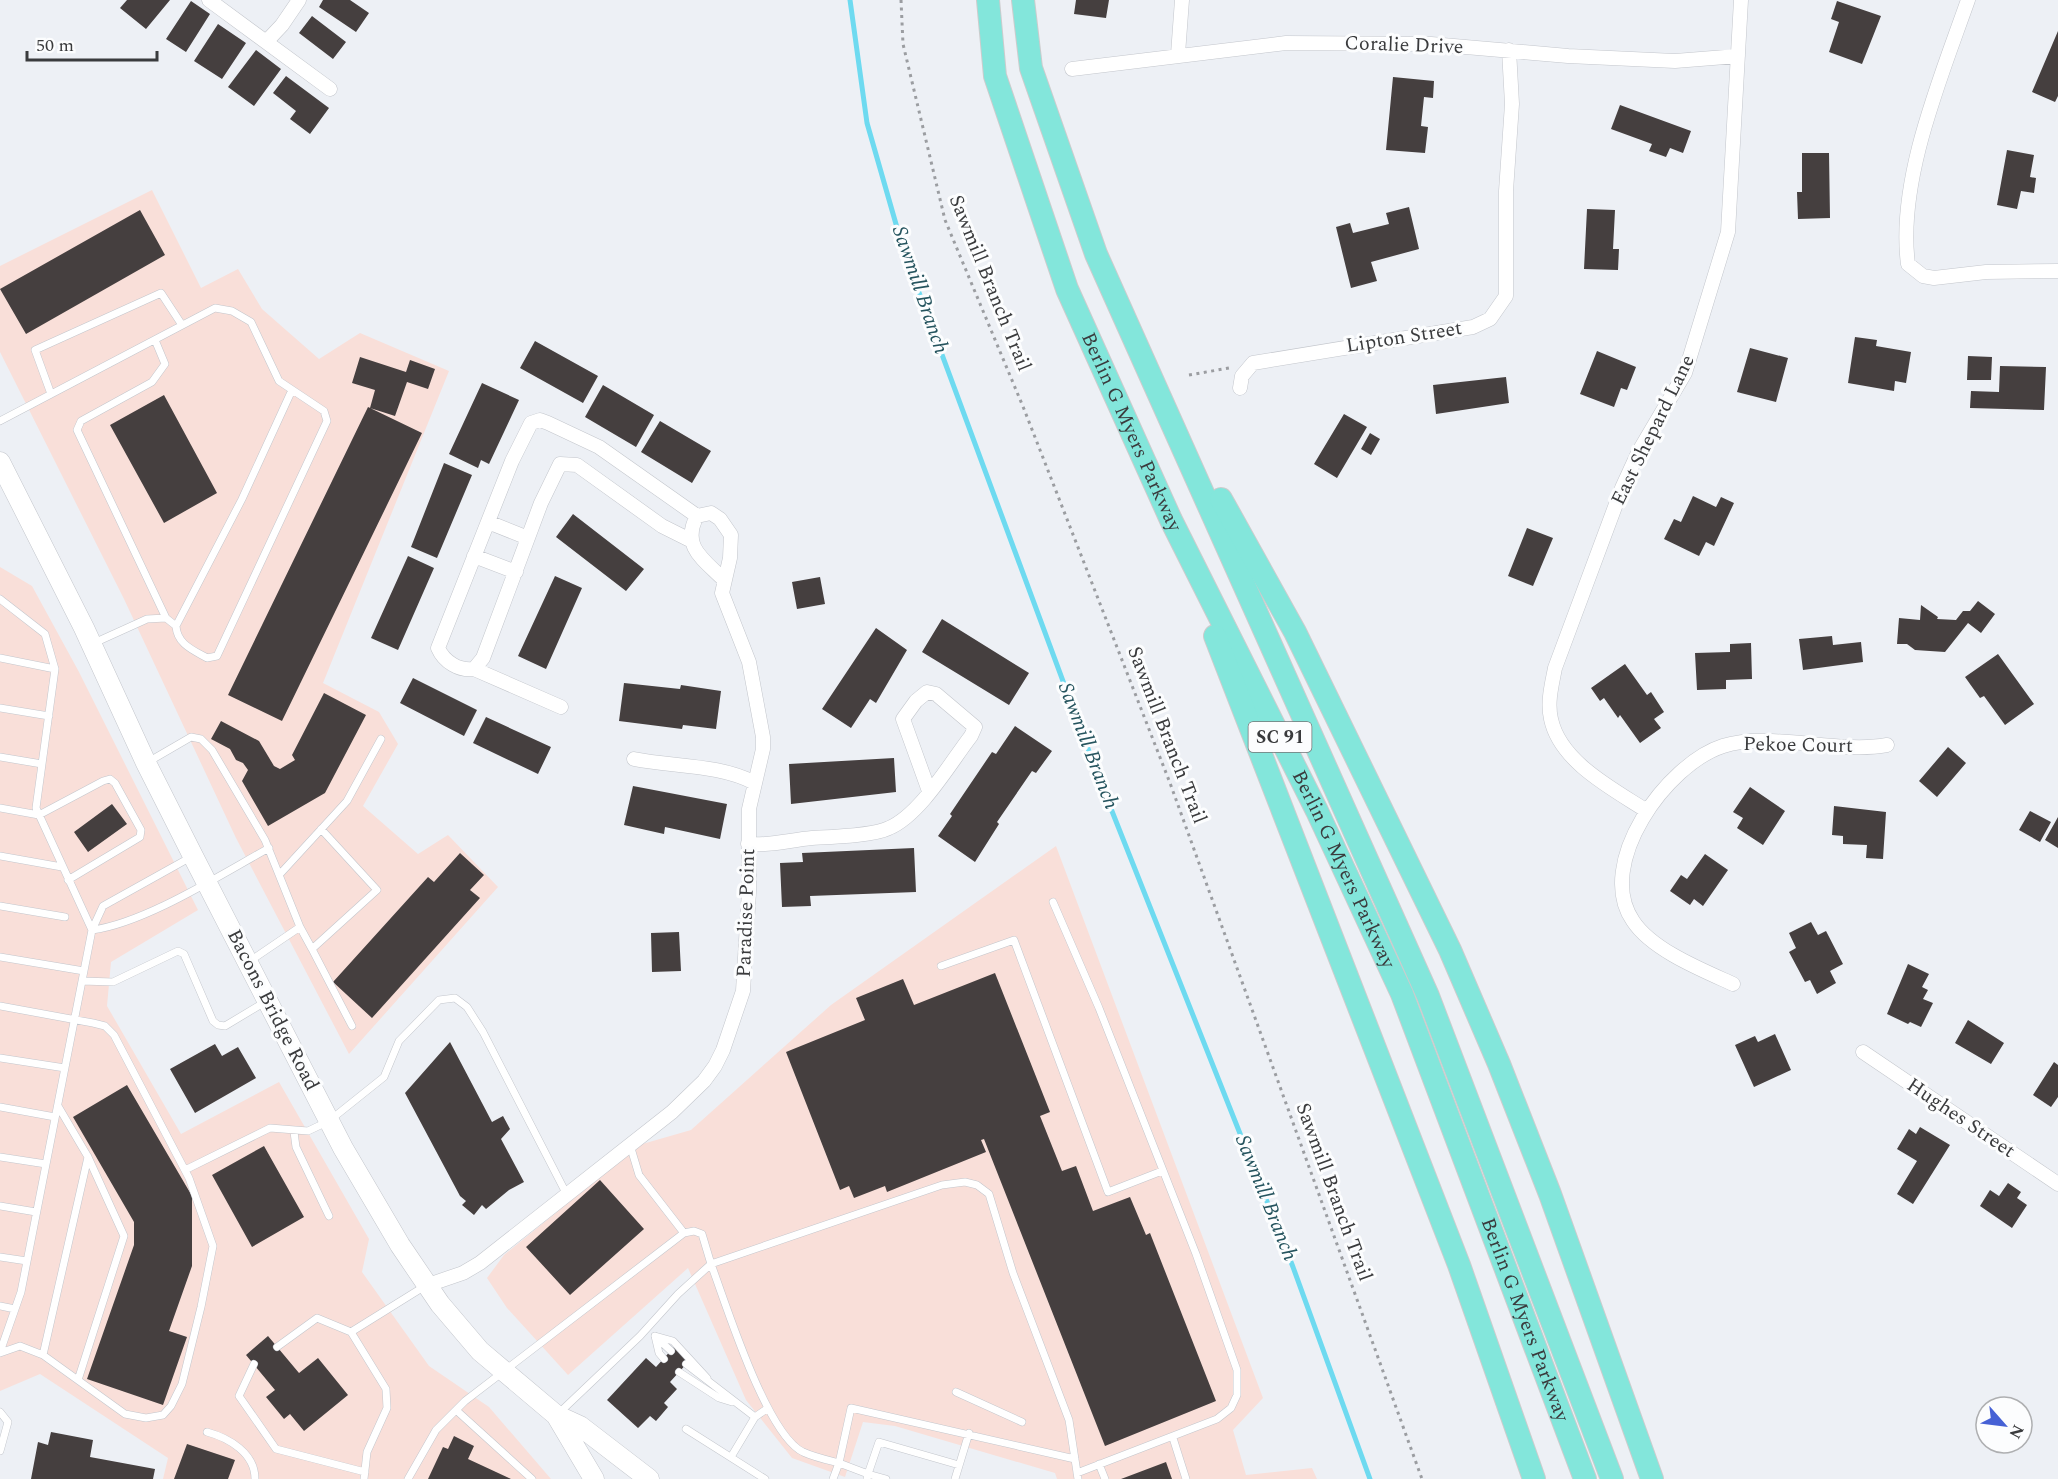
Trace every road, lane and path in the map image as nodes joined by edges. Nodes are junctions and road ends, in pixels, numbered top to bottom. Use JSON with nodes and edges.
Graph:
{"nodes":[{"id":1,"x":209,"y":0,"type":"edge"},
{"id":2,"x":299,"y":0,"type":"edge"},
{"id":3,"x":901,"y":0,"type":"edge"},
{"id":4,"x":988,"y":0,"type":"edge"},
{"id":5,"x":1023,"y":0,"type":"edge"},
{"id":6,"x":1182,"y":0,"type":"edge"},
{"id":7,"x":1741,"y":0,"type":"edge"},
{"id":8,"x":1968,"y":0,"type":"edge"},
{"id":9,"x":266,"y":42,"type":"junction"},
{"id":10,"x":1509,"y":50,"type":"junction"},
{"id":11,"x":1178,"y":54,"type":"junction"},
{"id":12,"x":1738,"y":56,"type":"junction"},
{"id":13,"x":1072,"y":69,"type":"dead end"},
{"id":14,"x":330,"y":89,"type":"dead end"},
{"id":15,"x":2058,"y":271,"type":"edge"},
{"id":16,"x":183,"y":325,"type":"junction"},
{"id":17,"x":155,"y":340,"type":"junction"},
{"id":18,"x":1253,"y":363,"type":"junction"},
{"id":19,"x":1149,"y":369,"type":"junction"},
{"id":20,"x":1189,"y":375,"type":"dead end"},
{"id":21,"x":1240,"y":388,"type":"dead end"},
{"id":22,"x":292,"y":390,"type":"junction"},
{"id":23,"x":51,"y":394,"type":"junction"},
{"id":24,"x":0,"y":422,"type":"edge"},
{"id":25,"x":0,"y":462,"type":"edge"},
{"id":26,"x":697,"y":516,"type":"junction"},
{"id":27,"x":1171,"y":520,"type":"junction"},
{"id":28,"x":488,"y":522,"type":"junction"},
{"id":29,"x":528,"y":538,"type":"junction"},
{"id":30,"x":690,"y":540,"type":"junction"},
{"id":31,"x":474,"y":556,"type":"junction"},
{"id":32,"x":516,"y":572,"type":"junction"},
{"id":33,"x":723,"y":579,"type":"junction"},
{"id":34,"x":0,"y":599,"type":"edge"},
{"id":35,"x":166,"y":618,"type":"junction"},
{"id":36,"x":176,"y":626,"type":"junction"},
{"id":37,"x":92,"y":644,"type":"junction"},
{"id":38,"x":0,"y":658,"type":"edge"},
{"id":39,"x":55,"y":669,"type":"junction"},
{"id":40,"x":474,"y":669,"type":"junction"},
{"id":41,"x":561,"y":707,"type":"dead end"},
{"id":42,"x":0,"y":708,"type":"edge"},
{"id":43,"x":49,"y":716,"type":"junction"},
{"id":44,"x":381,"y":739,"type":"dead end"},
{"id":45,"x":1887,"y":745,"type":"dead end"},
{"id":46,"x":0,"y":757,"type":"edge"},
{"id":47,"x":634,"y":759,"type":"dead end"},
{"id":48,"x":146,"y":763,"type":"junction"},
{"id":49,"x":42,"y":764,"type":"junction"},
{"id":50,"x":754,"y":783,"type":"junction"},
{"id":51,"x":929,"y":791,"type":"junction"},
{"id":52,"x":0,"y":808,"type":"edge"},
{"id":53,"x":1647,"y":811,"type":"junction"},
{"id":54,"x":39,"y":815,"type":"junction"},
{"id":55,"x":321,"y":829,"type":"junction"},
{"id":56,"x":748,"y":844,"type":"junction"},
{"id":57,"x":269,"y":848,"type":"junction"},
{"id":58,"x":0,"y":856,"type":"edge"},
{"id":59,"x":193,"y":856,"type":"junction"},
{"id":60,"x":62,"y":867,"type":"junction"},
{"id":61,"x":280,"y":874,"type":"junction"},
{"id":62,"x":68,"y":880,"type":"junction"},
{"id":63,"x":207,"y":883,"type":"junction"},
{"id":64,"x":1053,"y":902,"type":"dead end"},
{"id":65,"x":0,"y":906,"type":"edge"},
{"id":66,"x":65,"y":917,"type":"dead end"},
{"id":67,"x":300,"y":927,"type":"junction"},
{"id":68,"x":92,"y":930,"type":"junction"},
{"id":69,"x":312,"y":949,"type":"junction"},
{"id":70,"x":0,"y":957,"type":"edge"},
{"id":71,"x":248,"y":963,"type":"junction"},
{"id":72,"x":941,"y":966,"type":"dead end"},
{"id":73,"x":84,"y":971,"type":"junction"},
{"id":74,"x":82,"y":981,"type":"junction"},
{"id":75,"x":1733,"y":984,"type":"dead end"},
{"id":76,"x":267,"y":1001,"type":"junction"},
{"id":77,"x":0,"y":1006,"type":"edge"},
{"id":78,"x":74,"y":1018,"type":"junction"},
{"id":79,"x":352,"y":1026,"type":"dead end"},
{"id":80,"x":1863,"y":1052,"type":"dead end"},
{"id":81,"x":0,"y":1058,"type":"edge"},
{"id":82,"x":65,"y":1068,"type":"junction"},
{"id":83,"x":57,"y":1106,"type":"junction"},
{"id":84,"x":0,"y":1107,"type":"edge"},
{"id":85,"x":55,"y":1117,"type":"junction"},
{"id":86,"x":329,"y":1121,"type":"junction"},
{"id":87,"x":294,"y":1132,"type":"junction"},
{"id":88,"x":630,"y":1145,"type":"junction"},
{"id":89,"x":0,"y":1157,"type":"edge"},
{"id":90,"x":88,"y":1157,"type":"junction"},
{"id":91,"x":46,"y":1164,"type":"junction"},
{"id":92,"x":185,"y":1170,"type":"junction"},
{"id":93,"x":1162,"y":1171,"type":"junction"},
{"id":94,"x":2058,"y":1184,"type":"edge"},
{"id":95,"x":566,"y":1193,"type":"junction"},
{"id":96,"x":0,"y":1206,"type":"edge"},
{"id":97,"x":36,"y":1212,"type":"junction"},
{"id":98,"x":329,"y":1216,"type":"dead end"},
{"id":99,"x":684,"y":1233,"type":"junction"},
{"id":100,"x":0,"y":1257,"type":"edge"},
{"id":101,"x":27,"y":1261,"type":"junction"},
{"id":102,"x":711,"y":1264,"type":"junction"},
{"id":103,"x":428,"y":1285,"type":"junction"},
{"id":104,"x":0,"y":1306,"type":"edge"},
{"id":105,"x":15,"y":1309,"type":"junction"},
{"id":106,"x":647,"y":1329,"type":"junction"},
{"id":107,"x":351,"y":1332,"type":"junction"},
{"id":108,"x":655,"y":1336,"type":"junction"},
{"id":109,"x":277,"y":1347,"type":"dead end"},
{"id":110,"x":671,"y":1351,"type":"dead end"},
{"id":111,"x":0,"y":1352,"type":"edge"},
{"id":112,"x":43,"y":1355,"type":"junction"},
{"id":113,"x":664,"y":1359,"type":"dead end"},
{"id":114,"x":254,"y":1364,"type":"dead end"},
{"id":115,"x":686,"y":1364,"type":"dead end"},
{"id":116,"x":505,"y":1372,"type":"junction"},
{"id":117,"x":678,"y":1372,"type":"dead end"},
{"id":118,"x":78,"y":1380,"type":"junction"},
{"id":119,"x":711,"y":1383,"type":"junction"},
{"id":120,"x":956,"y":1392,"type":"dead end"},
{"id":121,"x":732,"y":1402,"type":"junction"},
{"id":122,"x":768,"y":1408,"type":"junction"},
{"id":123,"x":456,"y":1410,"type":"junction"},
{"id":124,"x":0,"y":1412,"type":"edge"},
{"id":125,"x":556,"y":1415,"type":"junction"},
{"id":126,"x":755,"y":1417,"type":"junction"},
{"id":127,"x":1022,"y":1422,"type":"dead end"},
{"id":128,"x":687,"y":1429,"type":"dead end"},
{"id":129,"x":207,"y":1432,"type":"dead end"},
{"id":130,"x":969,"y":1433,"type":"junction"},
{"id":131,"x":1173,"y":1438,"type":"junction"},
{"id":132,"x":0,"y":1451,"type":"edge"},
{"id":133,"x":731,"y":1457,"type":"junction"},
{"id":134,"x":1075,"y":1459,"type":"junction"},
{"id":135,"x":839,"y":1463,"type":"junction"},
{"id":136,"x":1099,"y":1464,"type":"junction"},
{"id":137,"x":959,"y":1465,"type":"junction"},
{"id":138,"x":1610,"y":1472,"type":"edge"},
{"id":139,"x":364,"y":1476,"type":"edge"},
{"id":140,"x":867,"y":1476,"type":"edge"},
{"id":141,"x":1078,"y":1476,"type":"edge"},
{"id":142,"x":1584,"y":1476,"type":"edge"},
{"id":143,"x":255,"y":1479,"type":"edge"},
{"id":144,"x":408,"y":1479,"type":"edge"},
{"id":145,"x":532,"y":1479,"type":"edge"},
{"id":146,"x":594,"y":1479,"type":"edge"},
{"id":147,"x":649,"y":1479,"type":"edge"},
{"id":148,"x":765,"y":1479,"type":"edge"},
{"id":149,"x":833,"y":1479,"type":"edge"},
{"id":150,"x":886,"y":1479,"type":"edge"},
{"id":151,"x":955,"y":1479,"type":"edge"},
{"id":152,"x":1105,"y":1479,"type":"edge"},
{"id":153,"x":1186,"y":1479,"type":"edge"},
{"id":154,"x":1422,"y":1479,"type":"edge"},
{"id":155,"x":1534,"y":1479,"type":"edge"},
{"id":156,"x":1652,"y":1479,"type":"edge"}],
"edges":[{"from":1,"to":9,"type":"street"},
{"from":2,"to":9,"type":"street"},
{"from":3,"to":154,"type":"path","name":"Sawmill Branch Trail"},
{"from":4,"to":27,"type":"main road","name":"Berlin G Myers Parkway","number":"SC 91"},
{"from":5,"to":19,"type":"main road","name":"Berlin G Myers Parkway","number":"SC 91"},
{"from":6,"to":11,"type":"street"},
{"from":7,"to":12,"type":"street","name":"East Shepard Lane"},
{"from":8,"to":15,"type":"street"},
{"from":9,"to":14,"type":"street"},
{"from":10,"to":11,"type":"street","name":"Coralie Drive"},
{"from":10,"to":12,"type":"street","name":"Coralie Drive"},
{"from":10,"to":18,"type":"street","name":"Lipton Street"},
{"from":11,"to":13,"type":"street","name":"Coralie Drive"},
{"from":12,"to":53,"type":"street","name":"East Shepard Lane"},
{"from":16,"to":17,"type":"lane"},
{"from":16,"to":22,"type":"lane"},
{"from":16,"to":23,"type":"lane"},
{"from":17,"to":23,"type":"lane"},
{"from":17,"to":35,"type":"lane"},
{"from":18,"to":20,"type":"path"},
{"from":18,"to":21,"type":"street"},
{"from":19,"to":138,"type":"main road","name":"Berlin G Myers Parkway","number":"SC 91"},
{"from":19,"to":156,"type":"main road"},
{"from":22,"to":36,"type":"lane"},
{"from":22,"to":36,"type":"lane"},
{"from":23,"to":24,"type":"lane"},
{"from":25,"to":37,"type":"main road","name":"Bacons Bridge Road"},
{"from":26,"to":28,"type":"street"},
{"from":26,"to":30,"type":"street"},
{"from":26,"to":33,"type":"street","name":"Paradise Point"},
{"from":27,"to":142,"type":"main road","name":"Berlin G Myers Parkway","number":"SC 91"},
{"from":27,"to":155,"type":"main road"},
{"from":28,"to":29,"type":"street"},
{"from":28,"to":31,"type":"street"},
{"from":29,"to":30,"type":"street"},
{"from":29,"to":32,"type":"street"},
{"from":30,"to":33,"type":"street"},
{"from":31,"to":32,"type":"street"},
{"from":31,"to":40,"type":"street"},
{"from":32,"to":40,"type":"street"},
{"from":33,"to":50,"type":"street","name":"Paradise Point"},
{"from":34,"to":39,"type":"lane"},
{"from":35,"to":36,"type":"lane"},
{"from":35,"to":37,"type":"lane"},
{"from":37,"to":48,"type":"main road","name":"Bacons Bridge Road"},
{"from":38,"to":39,"type":"lane"},
{"from":39,"to":43,"type":"lane"},
{"from":40,"to":41,"type":"street"},
{"from":42,"to":43,"type":"lane"},
{"from":43,"to":49,"type":"lane"},
{"from":44,"to":55,"type":"lane"},
{"from":45,"to":53,"type":"street","name":"Pekoe Court"},
{"from":46,"to":49,"type":"lane"},
{"from":47,"to":50,"type":"street"},
{"from":48,"to":57,"type":"lane"},
{"from":48,"to":59,"type":"main road","name":"Bacons Bridge Road"},
{"from":49,"to":54,"type":"lane"},
{"from":50,"to":56,"type":"street","name":"Paradise Point"},
{"from":51,"to":51,"type":"street"},
{"from":51,"to":56,"type":"street"},
{"from":52,"to":54,"type":"lane"},
{"from":53,"to":75,"type":"street","name":"Pekoe Court"},
{"from":54,"to":60,"type":"lane"},
{"from":54,"to":62,"type":"lane"},
{"from":55,"to":61,"type":"lane"},
{"from":55,"to":69,"type":"lane"},
{"from":56,"to":88,"type":"street","name":"Paradise Point"},
{"from":57,"to":61,"type":"lane"},
{"from":57,"to":63,"type":"lane"},
{"from":58,"to":60,"type":"lane"},
{"from":59,"to":63,"type":"main road","name":"Bacons Bridge Road"},
{"from":59,"to":68,"type":"lane"},
{"from":60,"to":62,"type":"lane"},
{"from":61,"to":67,"type":"lane"},
{"from":62,"to":68,"type":"lane"},
{"from":63,"to":68,"type":"lane"},
{"from":63,"to":71,"type":"main road","name":"Bacons Bridge Road"},
{"from":64,"to":93,"type":"lane"},
{"from":65,"to":66,"type":"lane"},
{"from":67,"to":69,"type":"lane"},
{"from":67,"to":71,"type":"lane"},
{"from":68,"to":73,"type":"lane"},
{"from":69,"to":79,"type":"lane"},
{"from":70,"to":73,"type":"lane"},
{"from":71,"to":76,"type":"main road","name":"Bacons Bridge Road"},
{"from":72,"to":93,"type":"lane"},
{"from":73,"to":74,"type":"lane"},
{"from":74,"to":76,"type":"lane"},
{"from":74,"to":78,"type":"lane"},
{"from":76,"to":86,"type":"main road","name":"Bacons Bridge Road"},
{"from":77,"to":78,"type":"lane"},
{"from":78,"to":82,"type":"lane"},
{"from":78,"to":92,"type":"lane"},
{"from":80,"to":94,"type":"street","name":"Hughes Street"},
{"from":81,"to":82,"type":"lane"},
{"from":82,"to":83,"type":"lane"},
{"from":83,"to":85,"type":"lane"},
{"from":83,"to":90,"type":"lane"},
{"from":84,"to":85,"type":"lane"},
{"from":85,"to":91,"type":"lane"},
{"from":86,"to":87,"type":"lane"},
{"from":86,"to":95,"type":"lane"},
{"from":86,"to":103,"type":"main road","name":"Bacons Bridge Road"},
{"from":87,"to":92,"type":"lane"},
{"from":87,"to":98,"type":"lane"},
{"from":88,"to":95,"type":"street","name":"Paradise Point"},
{"from":88,"to":99,"type":"lane"},
{"from":89,"to":91,"type":"lane"},
{"from":90,"to":112,"type":"lane"},
{"from":90,"to":118,"type":"lane"},
{"from":91,"to":97,"type":"lane"},
{"from":92,"to":118,"type":"lane"},
{"from":93,"to":131,"type":"lane"},
{"from":95,"to":103,"type":"street","name":"Paradise Point"},
{"from":96,"to":97,"type":"lane"},
{"from":97,"to":101,"type":"lane"},
{"from":99,"to":102,"type":"lane"},
{"from":99,"to":116,"type":"lane"},
{"from":100,"to":101,"type":"lane"},
{"from":101,"to":105,"type":"lane"},
{"from":102,"to":106,"type":"lane"},
{"from":102,"to":122,"type":"lane"},
{"from":102,"to":134,"type":"lane"},
{"from":103,"to":107,"type":"lane"},
{"from":103,"to":116,"type":"main road","name":"Bacons Bridge Road"},
{"from":104,"to":105,"type":"lane"},
{"from":105,"to":111,"type":"lane"},
{"from":106,"to":108,"type":"lane"},
{"from":106,"to":125,"type":"lane"},
{"from":107,"to":109,"type":"lane"},
{"from":107,"to":139,"type":"lane"},
{"from":108,"to":110,"type":"lane"},
{"from":108,"to":113,"type":"lane"},
{"from":108,"to":119,"type":"lane"},
{"from":111,"to":112,"type":"lane"},
{"from":112,"to":118,"type":"lane"},
{"from":114,"to":139,"type":"lane"},
{"from":115,"to":119,"type":"lane"},
{"from":116,"to":123,"type":"lane"},
{"from":116,"to":125,"type":"main road","name":"Bacons Bridge Road"},
{"from":117,"to":121,"type":"lane"},
{"from":119,"to":121,"type":"lane"},
{"from":120,"to":127,"type":"lane"},
{"from":121,"to":126,"type":"lane"},
{"from":122,"to":126,"type":"lane"},
{"from":122,"to":135,"type":"lane"},
{"from":123,"to":144,"type":"lane"},
{"from":123,"to":145,"type":"lane"},
{"from":124,"to":132,"type":"lane"},
{"from":125,"to":146,"type":"main road"},
{"from":125,"to":147,"type":"main road","name":"Bacons Bridge Road"},
{"from":126,"to":133,"type":"lane"},
{"from":128,"to":133,"type":"lane"},
{"from":129,"to":143,"type":"lane"},
{"from":130,"to":134,"type":"lane"},
{"from":130,"to":135,"type":"lane"},
{"from":130,"to":137,"type":"lane"},
{"from":131,"to":136,"type":"lane"},
{"from":131,"to":153,"type":"lane"},
{"from":133,"to":148,"type":"lane"},
{"from":134,"to":141,"type":"lane"},
{"from":135,"to":140,"type":"lane"},
{"from":135,"to":149,"type":"lane"},
{"from":136,"to":141,"type":"lane"},
{"from":136,"to":152,"type":"lane"},
{"from":137,"to":140,"type":"lane"},
{"from":137,"to":151,"type":"lane"},
{"from":140,"to":150,"type":"lane"}]}
